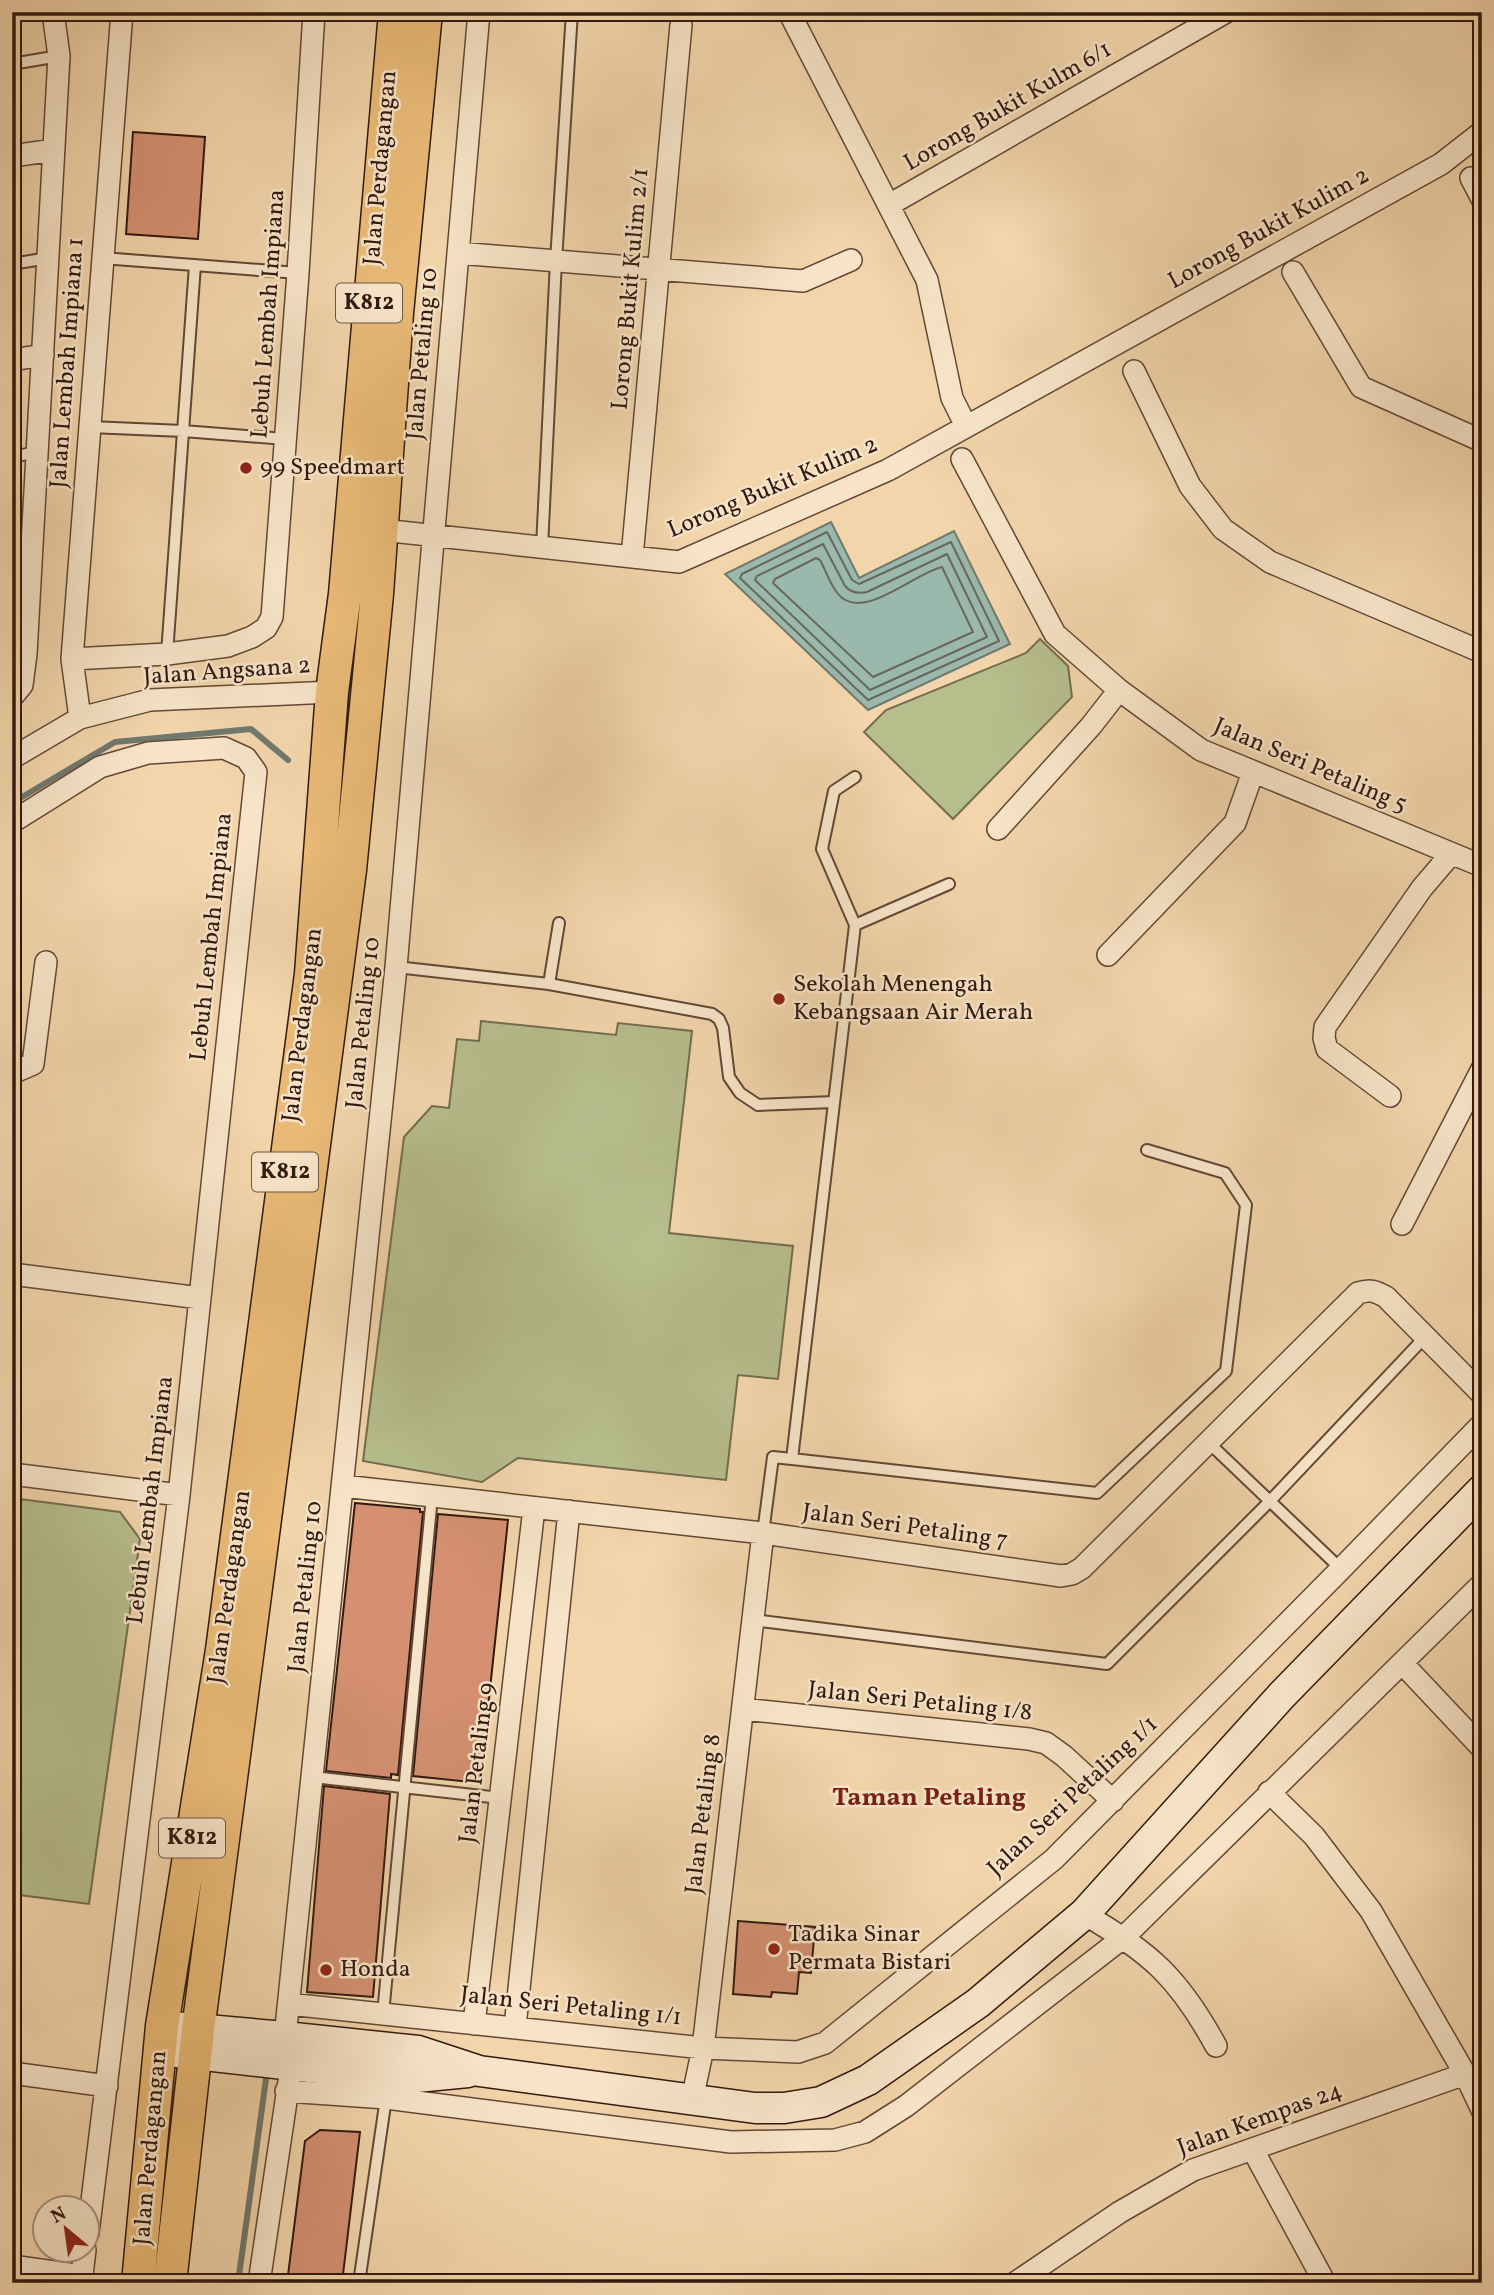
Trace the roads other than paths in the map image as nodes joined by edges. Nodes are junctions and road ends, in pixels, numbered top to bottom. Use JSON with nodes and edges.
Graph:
{"nodes":[{"id":1,"x":53,"y":12,"type":"edge"},
{"id":2,"x":122,"y":12,"type":"edge"},
{"id":3,"x":314,"y":12,"type":"edge"},
{"id":4,"x":395,"y":12,"type":"edge"},
{"id":5,"x":426,"y":12,"type":"edge"},
{"id":6,"x":478,"y":12,"type":"edge"},
{"id":7,"x":572,"y":12,"type":"edge"},
{"id":8,"x":789,"y":12,"type":"edge"},
{"id":9,"x":1226,"y":12,"type":"edge"},
{"id":10,"x":681,"y":25,"type":"dead end"},
{"id":11,"x":59,"y":56,"type":"junction"},
{"id":12,"x":12,"y":64,"type":"edge"},
{"id":13,"x":1482,"y":132,"type":"edge"},
{"id":14,"x":54,"y":150,"type":"junction"},
{"id":15,"x":12,"y":156,"type":"edge"},
{"id":16,"x":1471,"y":178,"type":"dead end"},
{"id":17,"x":1482,"y":199,"type":"edge"},
{"id":18,"x":890,"y":205,"type":"junction"},
{"id":19,"x":458,"y":253,"type":"junction"},
{"id":20,"x":48,"y":258,"type":"junction"},
{"id":21,"x":102,"y":258,"type":"junction"},
{"id":22,"x":851,"y":260,"type":"dead end"},
{"id":23,"x":556,"y":261,"type":"junction"},
{"id":24,"x":12,"y":264,"type":"edge"},
{"id":25,"x":195,"y":265,"type":"junction"},
{"id":26,"x":659,"y":270,"type":"junction"},
{"id":27,"x":1293,"y":272,"type":"dead end"},
{"id":28,"x":298,"y":273,"type":"junction"},
{"id":29,"x":43,"y":355,"type":"junction"},
{"id":30,"x":12,"y":360,"type":"edge"},
{"id":31,"x":1134,"y":371,"type":"dead end"},
{"id":32,"x":90,"y":426,"type":"junction"},
{"id":33,"x":966,"y":426,"type":"junction"},
{"id":34,"x":183,"y":431,"type":"junction"},
{"id":35,"x":286,"y":439,"type":"junction"},
{"id":36,"x":1482,"y":441,"type":"edge"},
{"id":37,"x":37,"y":452,"type":"junction"},
{"id":38,"x":12,"y":457,"type":"edge"},
{"id":39,"x":962,"y":459,"type":"dead end"},
{"id":40,"x":382,"y":530,"type":"junction"},
{"id":41,"x":433,"y":536,"type":"junction"},
{"id":42,"x":542,"y":547,"type":"junction"},
{"id":43,"x":632,"y":557,"type":"junction"},
{"id":44,"x":1482,"y":652,"type":"edge"},
{"id":45,"x":167,"y":654,"type":"junction"},
{"id":46,"x":72,"y":659,"type":"junction"},
{"id":47,"x":1119,"y":690,"type":"junction"},
{"id":48,"x":332,"y":692,"type":"junction"},
{"id":49,"x":12,"y":697,"type":"edge"},
{"id":50,"x":80,"y":718,"type":"junction"},
{"id":51,"x":12,"y":758,"type":"edge"},
{"id":52,"x":1254,"y":772,"type":"junction"},
{"id":53,"x":855,"y":777,"type":"dead end"},
{"id":54,"x":12,"y":822,"type":"edge"},
{"id":55,"x":998,"y":829,"type":"dead end"},
{"id":56,"x":1451,"y":854,"type":"junction"},
{"id":57,"x":1482,"y":866,"type":"edge"},
{"id":58,"x":949,"y":884,"type":"dead end"},
{"id":59,"x":559,"y":923,"type":"dead end"},
{"id":60,"x":855,"y":925,"type":"junction"},
{"id":61,"x":1108,"y":955,"type":"dead end"},
{"id":62,"x":46,"y":962,"type":"dead end"},
{"id":63,"x":396,"y":967,"type":"junction"},
{"id":64,"x":549,"y":984,"type":"junction"},
{"id":65,"x":1482,"y":1069,"type":"edge"},
{"id":66,"x":12,"y":1073,"type":"edge"},
{"id":67,"x":1390,"y":1096,"type":"dead end"},
{"id":68,"x":834,"y":1102,"type":"junction"},
{"id":69,"x":1146,"y":1150,"type":"dead end"},
{"id":70,"x":1402,"y":1224,"type":"dead end"},
{"id":71,"x":12,"y":1274,"type":"edge"},
{"id":72,"x":200,"y":1298,"type":"junction"},
{"id":73,"x":1426,"y":1336,"type":"junction"},
{"id":74,"x":1482,"y":1394,"type":"edge"},
{"id":75,"x":1482,"y":1424,"type":"edge"},
{"id":76,"x":1208,"y":1442,"type":"junction"},
{"id":77,"x":792,"y":1459,"type":"junction"},
{"id":78,"x":12,"y":1474,"type":"edge"},
{"id":79,"x":343,"y":1486,"type":"junction"},
{"id":80,"x":1482,"y":1490,"type":"edge"},
{"id":81,"x":179,"y":1495,"type":"junction"},
{"id":82,"x":432,"y":1496,"type":"junction"},
{"id":83,"x":1270,"y":1501,"type":"junction"},
{"id":84,"x":534,"y":1508,"type":"junction"},
{"id":85,"x":569,"y":1511,"type":"junction"},
{"id":86,"x":763,"y":1533,"type":"junction"},
{"id":87,"x":1341,"y":1569,"type":"junction"},
{"id":88,"x":1482,"y":1584,"type":"edge"},
{"id":89,"x":753,"y":1620,"type":"junction"},
{"id":90,"x":1402,"y":1663,"type":"junction"},
{"id":91,"x":743,"y":1709,"type":"junction"},
{"id":92,"x":1482,"y":1748,"type":"edge"},
{"id":93,"x":313,"y":1777,"type":"junction"},
{"id":94,"x":405,"y":1788,"type":"junction"},
{"id":95,"x":1269,"y":1792,"type":"junction"},
{"id":96,"x":500,"y":1798,"type":"junction"},
{"id":97,"x":1113,"y":1801,"type":"junction"},
{"id":98,"x":1084,"y":1914,"type":"junction"},
{"id":99,"x":1124,"y":1937,"type":"junction"},
{"id":100,"x":289,"y":2004,"type":"junction"},
{"id":101,"x":383,"y":2014,"type":"junction"},
{"id":102,"x":474,"y":2024,"type":"junction"},
{"id":103,"x":515,"y":2027,"type":"junction"},
{"id":104,"x":161,"y":2038,"type":"junction"},
{"id":105,"x":197,"y":2042,"type":"junction"},
{"id":106,"x":1216,"y":2046,"type":"dead end"},
{"id":107,"x":703,"y":2048,"type":"junction"},
{"id":108,"x":288,"y":2064,"type":"junction"},
{"id":109,"x":12,"y":2073,"type":"edge"},
{"id":110,"x":1465,"y":2074,"type":"junction"},
{"id":111,"x":107,"y":2086,"type":"junction"},
{"id":112,"x":386,"y":2098,"type":"junction"},
{"id":113,"x":692,"y":2100,"type":"junction"},
{"id":114,"x":1482,"y":2110,"type":"edge"},
{"id":115,"x":1253,"y":2150,"type":"junction"},
{"id":116,"x":93,"y":2194,"type":"edge"},
{"id":117,"x":12,"y":2266,"type":"edge"},
{"id":118,"x":82,"y":2279,"type":"edge"},
{"id":119,"x":138,"y":2283,"type":"edge"},
{"id":120,"x":170,"y":2283,"type":"edge"},
{"id":121,"x":259,"y":2283,"type":"edge"},
{"id":122,"x":359,"y":2283,"type":"edge"},
{"id":123,"x":1014,"y":2283,"type":"edge"},
{"id":124,"x":1325,"y":2283,"type":"edge"}],
"edges":[{"from":1,"to":11,"type":"street"},
{"from":2,"to":21,"type":"street","name":"Jalan Lembah Impiana 1"},
{"from":3,"to":28,"type":"street","name":"Lebuh Lembah Impiana"},
{"from":4,"to":48,"type":"main road","name":"Jalan Perdagangan","number":"K812"},
{"from":5,"to":40,"type":"main road","name":"Jalan Perdagangan","number":"K812"},
{"from":6,"to":19,"type":"street","name":"Jalan Petaling 10"},
{"from":7,"to":23,"type":"lane"},
{"from":8,"to":18,"type":"street"},
{"from":9,"to":18,"type":"street","name":"Lorong Bukit Kulm 6/1"},
{"from":10,"to":26,"type":"street","name":"Lorong Bukit Kulim 2/1"},
{"from":11,"to":12,"type":"lane"},
{"from":11,"to":14,"type":"street"},
{"from":13,"to":33,"type":"street","name":"Lorong Bukit Kulim 2"},
{"from":14,"to":15,"type":"street"},
{"from":14,"to":20,"type":"street"},
{"from":16,"to":17,"type":"street"},
{"from":18,"to":33,"type":"street"},
{"from":19,"to":23,"type":"street"},
{"from":19,"to":41,"type":"street","name":"Jalan Petaling 10"},
{"from":20,"to":24,"type":"lane"},
{"from":20,"to":29,"type":"street"},
{"from":21,"to":25,"type":"lane"},
{"from":21,"to":32,"type":"street","name":"Jalan Lembah Impiana 1"},
{"from":22,"to":26,"type":"street"},
{"from":23,"to":26,"type":"street"},
{"from":23,"to":42,"type":"lane"},
{"from":25,"to":28,"type":"lane"},
{"from":25,"to":34,"type":"lane"},
{"from":26,"to":43,"type":"street","name":"Lorong Bukit Kulim 2/1"},
{"from":27,"to":36,"type":"street"},
{"from":28,"to":35,"type":"street","name":"Lebuh Lembah Impiana"},
{"from":29,"to":30,"type":"street"},
{"from":29,"to":37,"type":"street"},
{"from":31,"to":44,"type":"street"},
{"from":32,"to":34,"type":"lane"},
{"from":32,"to":46,"type":"street","name":"Jalan Lembah Impiana 1"},
{"from":33,"to":43,"type":"street","name":"Lorong Bukit Kulim 2"},
{"from":34,"to":35,"type":"lane"},
{"from":34,"to":45,"type":"lane"},
{"from":35,"to":45,"type":"street","name":"Lebuh Lembah Impiana"},
{"from":37,"to":38,"type":"lane"},
{"from":37,"to":49,"type":"street"},
{"from":39,"to":47,"type":"street","name":"Jalan Seri Petaling 5"},
{"from":40,"to":41,"type":"street","name":"Lorong Bukit Kulim 2"},
{"from":40,"to":105,"type":"main road","name":"Jalan Perdagangan","number":"K812"},
{"from":41,"to":42,"type":"street","name":"Lorong Bukit Kulim 2"},
{"from":41,"to":63,"type":"street","name":"Jalan Petaling 10"},
{"from":42,"to":43,"type":"street","name":"Lorong Bukit Kulim 2"},
{"from":45,"to":46,"type":"street","name":"Lebuh Lembah Impiana"},
{"from":46,"to":50,"type":"street","name":"Jalan Lembah Impiana 1"},
{"from":47,"to":52,"type":"street","name":"Jalan Seri Petaling 5"},
{"from":47,"to":55,"type":"street"},
{"from":48,"to":50,"type":"street","name":"Jalan Angsana 2"},
{"from":48,"to":104,"type":"main road","name":"Jalan Perdagangan","number":"K812"},
{"from":50,"to":51,"type":"street","name":"Jalan Angsana 2"},
{"from":52,"to":56,"type":"street","name":"Jalan Seri Petaling 5"},
{"from":52,"to":61,"type":"street"},
{"from":53,"to":60,"type":"lane"},
{"from":54,"to":72,"type":"street","name":"Lebuh Lembah Impiana"},
{"from":56,"to":57,"type":"street","name":"Jalan Seri Petaling 5"},
{"from":56,"to":67,"type":"street"},
{"from":58,"to":60,"type":"lane"},
{"from":59,"to":64,"type":"lane"},
{"from":60,"to":68,"type":"lane"},
{"from":62,"to":66,"type":"street"},
{"from":63,"to":64,"type":"lane"},
{"from":63,"to":79,"type":"street","name":"Jalan Petaling 10"},
{"from":64,"to":68,"type":"lane"},
{"from":65,"to":70,"type":"street"},
{"from":68,"to":77,"type":"lane"},
{"from":69,"to":77,"type":"lane"},
{"from":71,"to":72,"type":"street"},
{"from":72,"to":81,"type":"street","name":"Lebuh Lembah Impiana"},
{"from":73,"to":74,"type":"street"},
{"from":73,"to":76,"type":"street","name":"Jalan Seri Petaling 7"},
{"from":73,"to":83,"type":"lane"},
{"from":75,"to":87,"type":"street","name":"Jalan Seri Petaling 1/1"},
{"from":76,"to":83,"type":"lane"},
{"from":76,"to":86,"type":"street","name":"Jalan Seri Petaling 7"},
{"from":77,"to":86,"type":"lane"},
{"from":78,"to":81,"type":"street"},
{"from":79,"to":82,"type":"street","name":"Jalan Seri Petaling 7"},
{"from":79,"to":93,"type":"street","name":"Jalan Petaling 10"},
{"from":80,"to":98,"type":"street"},
{"from":81,"to":111,"type":"street","name":"Lebuh Lembah Impiana"},
{"from":82,"to":84,"type":"street","name":"Jalan Seri Petaling 7"},
{"from":82,"to":94,"type":"lane"},
{"from":83,"to":87,"type":"lane"},
{"from":83,"to":89,"type":"lane"},
{"from":84,"to":85,"type":"street","name":"Jalan Seri Petaling 7"},
{"from":84,"to":96,"type":"street","name":"Jalan Petaling 9"},
{"from":85,"to":86,"type":"street","name":"Jalan Seri Petaling 7"},
{"from":85,"to":103,"type":"street"},
{"from":86,"to":89,"type":"street","name":"Jalan Petaling 8"},
{"from":87,"to":97,"type":"street","name":"Jalan Seri Petaling 1/1"},
{"from":88,"to":90,"type":"street"},
{"from":89,"to":91,"type":"street","name":"Jalan Petaling 8"},
{"from":90,"to":92,"type":"street"},
{"from":90,"to":95,"type":"street"},
{"from":91,"to":97,"type":"street","name":"Jalan Seri Petaling 1/8"},
{"from":91,"to":107,"type":"street","name":"Jalan Petaling 8"},
{"from":93,"to":94,"type":"lane"},
{"from":93,"to":100,"type":"street","name":"Jalan Petaling 10"},
{"from":94,"to":96,"type":"lane"},
{"from":94,"to":101,"type":"lane"},
{"from":95,"to":99,"type":"street"},
{"from":95,"to":110,"type":"street"},
{"from":96,"to":102,"type":"street","name":"Jalan Petaling 9"},
{"from":97,"to":107,"type":"street","name":"Jalan Seri Petaling 1/1"},
{"from":98,"to":99,"type":"street"},
{"from":98,"to":113,"type":"street"},
{"from":99,"to":106,"type":"street"},
{"from":99,"to":112,"type":"street"},
{"from":100,"to":101,"type":"street","name":"Jalan Seri Petaling 1/1"},
{"from":100,"to":108,"type":"street","name":"Jalan Petaling 10"},
{"from":101,"to":102,"type":"street","name":"Jalan Seri Petaling 1/1"},
{"from":102,"to":103,"type":"street","name":"Jalan Seri Petaling 1/1"},
{"from":103,"to":107,"type":"street","name":"Jalan Seri Petaling 1/1"},
{"from":104,"to":105,"type":"street"},
{"from":104,"to":119,"type":"main road","name":"Jalan Perdagangan","number":"K812"},
{"from":105,"to":108,"type":"street"},
{"from":105,"to":120,"type":"main road","name":"Jalan Perdagangan","number":"K812"},
{"from":107,"to":113,"type":"street","name":"Jalan Petaling 8"},
{"from":108,"to":112,"type":"street"},
{"from":108,"to":113,"type":"street"},
{"from":108,"to":121,"type":"street","name":"Jalan Petaling 10"},
{"from":109,"to":111,"type":"street"},
{"from":110,"to":114,"type":"street"},
{"from":110,"to":115,"type":"street","name":"Jalan Kempas 24"},
{"from":111,"to":116,"type":"street","name":"Lebuh Lembah Impiana"},
{"from":112,"to":122,"type":"lane"},
{"from":115,"to":123,"type":"street","name":"Jalan Kempas 24"},
{"from":115,"to":124,"type":"street"},
{"from":117,"to":118,"type":"street"}]}
